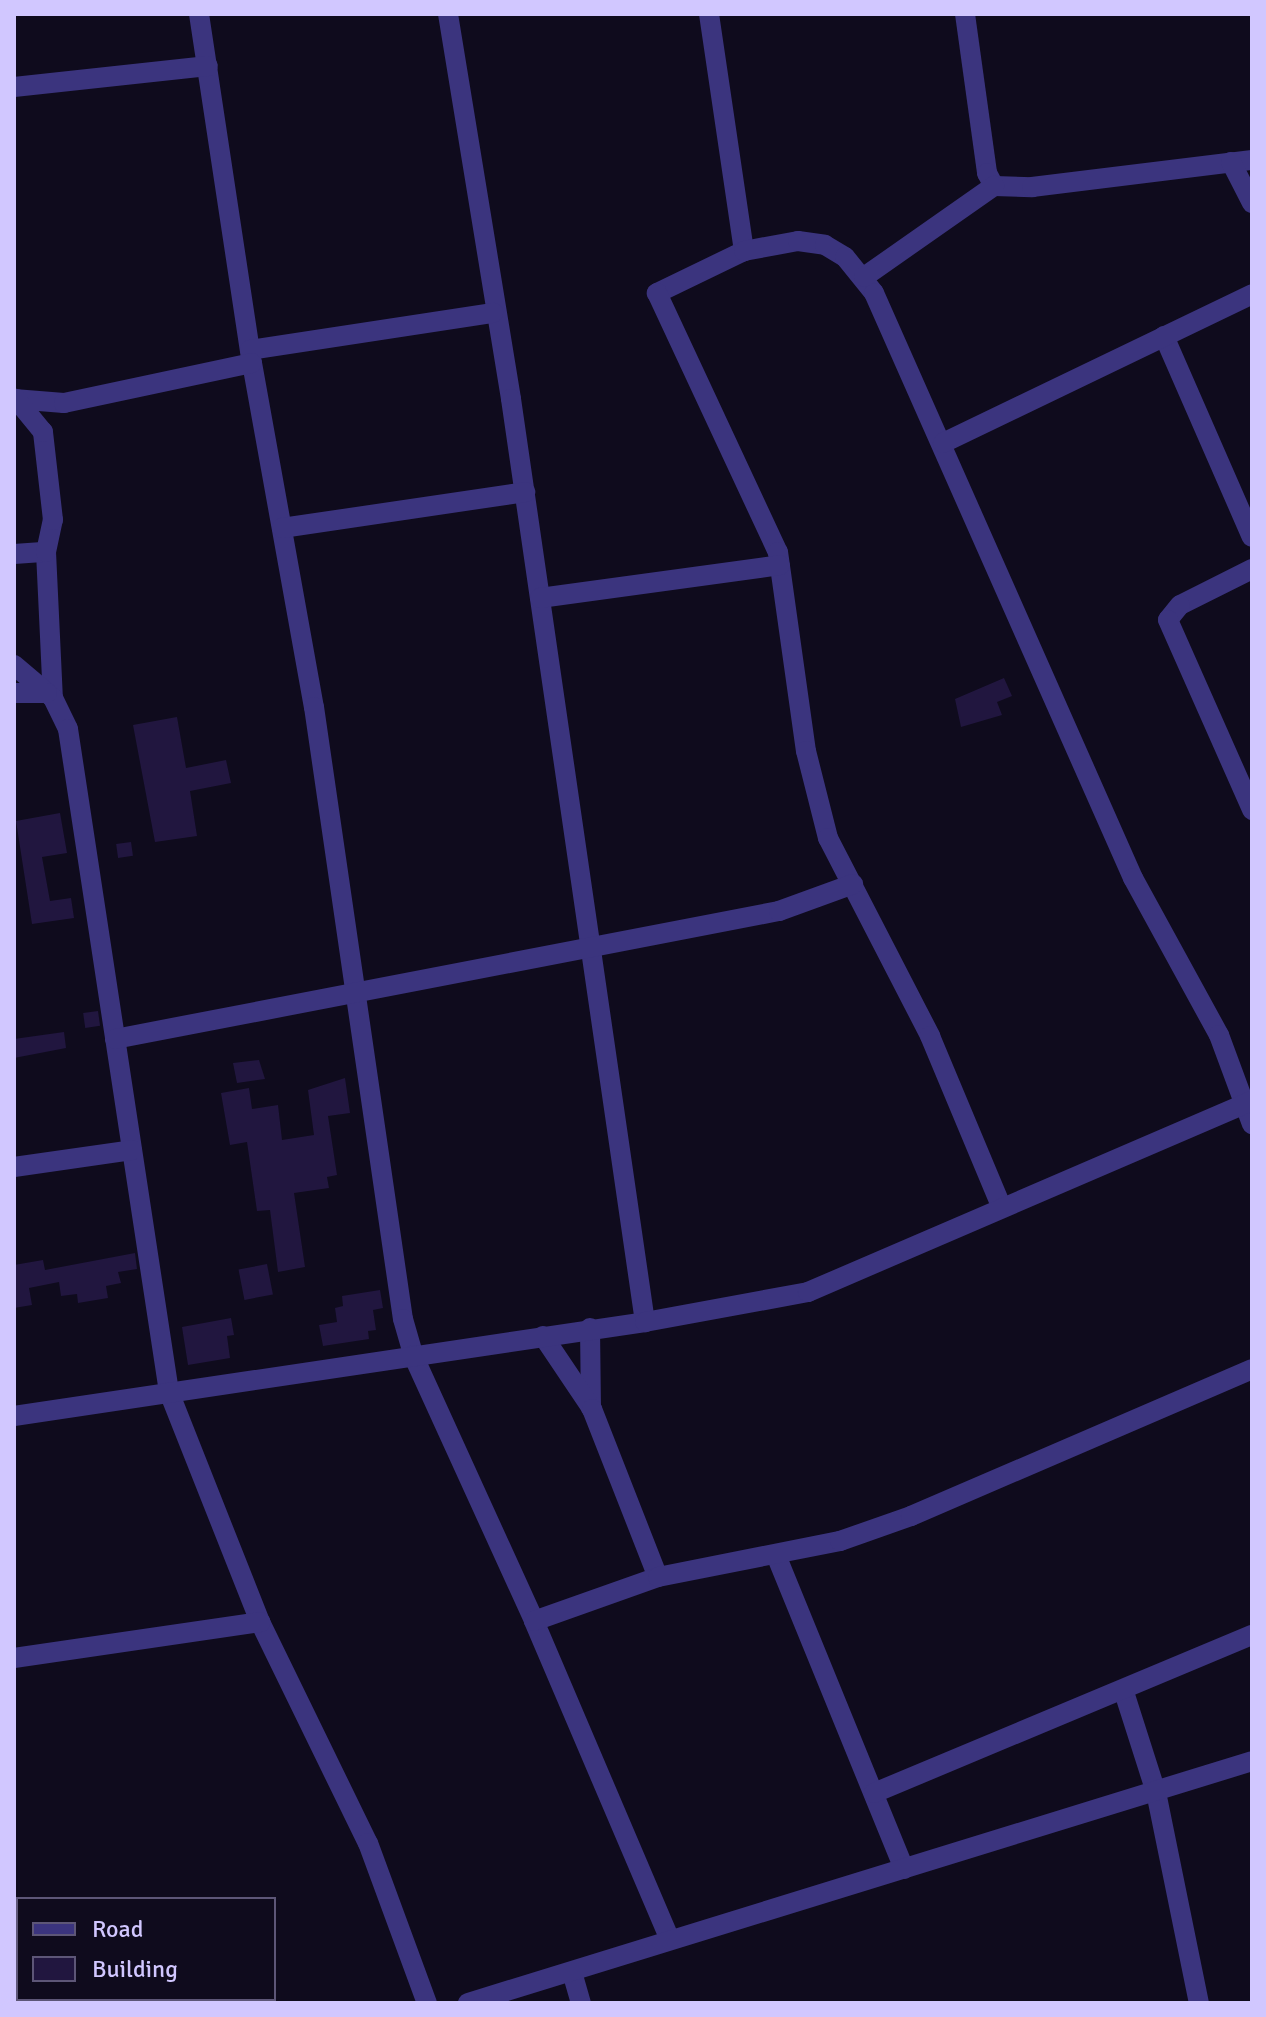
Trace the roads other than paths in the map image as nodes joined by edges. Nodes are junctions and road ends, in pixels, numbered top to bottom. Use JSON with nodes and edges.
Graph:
{"nodes":[{"id":1,"x":199,"y":14,"type":"edge"},
{"id":2,"x":448,"y":14,"type":"edge"},
{"id":3,"x":709,"y":14,"type":"edge"},
{"id":4,"x":965,"y":14,"type":"edge"},
{"id":5,"x":208,"y":66,"type":"junction"},
{"id":6,"x":14,"y":87,"type":"edge"},
{"id":7,"x":1242,"y":161,"type":"edge"},
{"id":8,"x":994,"y":186,"type":"junction"},
{"id":9,"x":1252,"y":203,"type":"edge"},
{"id":10,"x":744,"y":251,"type":"junction"},
{"id":11,"x":864,"y":277,"type":"junction"},
{"id":12,"x":1252,"y":294,"type":"edge"},
{"id":13,"x":493,"y":313,"type":"junction"},
{"id":14,"x":1164,"y":336,"type":"junction"},
{"id":15,"x":251,"y":356,"type":"junction"},
{"id":16,"x":15,"y":399,"type":"edge"},
{"id":17,"x":64,"y":403,"type":"junction"},
{"id":18,"x":43,"y":432,"type":"junction"},
{"id":19,"x":943,"y":443,"type":"junction"},
{"id":20,"x":525,"y":492,"type":"junction"},
{"id":21,"x":282,"y":528,"type":"junction"},
{"id":22,"x":1252,"y":537,"type":"edge"},
{"id":23,"x":46,"y":552,"type":"junction"},
{"id":24,"x":14,"y":554,"type":"edge"},
{"id":25,"x":780,"y":565,"type":"junction"},
{"id":26,"x":1252,"y":569,"type":"edge"},
{"id":27,"x":540,"y":598,"type":"junction"},
{"id":28,"x":14,"y":665,"type":"edge"},
{"id":29,"x":14,"y":693,"type":"edge"},
{"id":30,"x":50,"y":696,"type":"junction"},
{"id":31,"x":1252,"y":810,"type":"edge"},
{"id":32,"x":853,"y":884,"type":"junction"},
{"id":33,"x":591,"y":948,"type":"junction"},
{"id":34,"x":358,"y":995,"type":"junction"},
{"id":35,"x":115,"y":1039,"type":"junction"},
{"id":36,"x":1249,"y":1110,"type":"edge"},
{"id":37,"x":132,"y":1150,"type":"junction"},
{"id":38,"x":14,"y":1167,"type":"edge"},
{"id":39,"x":1002,"y":1208,"type":"junction"},
{"id":40,"x":645,"y":1322,"type":"junction"},
{"id":41,"x":590,"y":1328,"type":"junction"},
{"id":42,"x":543,"y":1336,"type":"junction"},
{"id":43,"x":413,"y":1355,"type":"junction"},
{"id":44,"x":1252,"y":1369,"type":"edge"},
{"id":45,"x":169,"y":1392,"type":"junction"},
{"id":46,"x":592,"y":1409,"type":"junction"},
{"id":47,"x":14,"y":1416,"type":"edge"},
{"id":48,"x":776,"y":1555,"type":"junction"},
{"id":49,"x":658,"y":1577,"type":"junction"},
{"id":50,"x":534,"y":1621,"type":"junction"},
{"id":51,"x":260,"y":1622,"type":"junction"},
{"id":52,"x":1252,"y":1635,"type":"edge"},
{"id":53,"x":14,"y":1658,"type":"edge"},
{"id":54,"x":1124,"y":1692,"type":"junction"},
{"id":55,"x":1252,"y":1761,"type":"edge"},
{"id":56,"x":1156,"y":1792,"type":"junction"},
{"id":57,"x":874,"y":1793,"type":"junction"},
{"id":58,"x":904,"y":1869,"type":"junction"},
{"id":59,"x":669,"y":1937,"type":"junction"},
{"id":60,"x":572,"y":1972,"type":"junction"},
{"id":61,"x":427,"y":2003,"type":"edge"},
{"id":62,"x":468,"y":2003,"type":"edge"},
{"id":63,"x":581,"y":2003,"type":"edge"},
{"id":64,"x":1199,"y":2003,"type":"edge"}],
"edges":[{"from":1,"to":5,"type":"street"},
{"from":2,"to":13,"type":"street"},
{"from":3,"to":10,"type":"street"},
{"from":4,"to":8,"type":"street"},
{"from":5,"to":6,"type":"street"},
{"from":5,"to":15,"type":"street"},
{"from":7,"to":8,"type":"street"},
{"from":7,"to":9,"type":"street"},
{"from":8,"to":11,"type":"street"},
{"from":10,"to":11,"type":"street"},
{"from":10,"to":25,"type":"street"},
{"from":11,"to":19,"type":"street"},
{"from":12,"to":14,"type":"street"},
{"from":13,"to":15,"type":"street"},
{"from":13,"to":20,"type":"street"},
{"from":14,"to":19,"type":"street"},
{"from":14,"to":22,"type":"street"},
{"from":15,"to":17,"type":"street"},
{"from":15,"to":21,"type":"street"},
{"from":16,"to":17,"type":"street"},
{"from":16,"to":18,"type":"street"},
{"from":17,"to":18,"type":"street"},
{"from":18,"to":23,"type":"street"},
{"from":19,"to":36,"type":"street"},
{"from":20,"to":21,"type":"street"},
{"from":20,"to":27,"type":"street"},
{"from":21,"to":34,"type":"street"},
{"from":23,"to":24,"type":"street"},
{"from":23,"to":30,"type":"street"},
{"from":25,"to":27,"type":"street"},
{"from":25,"to":32,"type":"street"},
{"from":26,"to":31,"type":"street"},
{"from":27,"to":33,"type":"street"},
{"from":28,"to":30,"type":"street"},
{"from":29,"to":30,"type":"street"},
{"from":30,"to":35,"type":"street"},
{"from":32,"to":33,"type":"street"},
{"from":32,"to":39,"type":"street"},
{"from":33,"to":34,"type":"street"},
{"from":33,"to":40,"type":"street"},
{"from":34,"to":35,"type":"street"},
{"from":34,"to":43,"type":"street"},
{"from":35,"to":37,"type":"street"},
{"from":36,"to":39,"type":"street"},
{"from":37,"to":38,"type":"street"},
{"from":37,"to":45,"type":"street"},
{"from":39,"to":40,"type":"street"},
{"from":40,"to":41,"type":"street"},
{"from":41,"to":42,"type":"street"},
{"from":41,"to":46,"type":"street"},
{"from":42,"to":43,"type":"street"},
{"from":42,"to":46,"type":"street"},
{"from":43,"to":45,"type":"street"},
{"from":43,"to":50,"type":"street"},
{"from":44,"to":48,"type":"street"},
{"from":45,"to":47,"type":"street"},
{"from":45,"to":51,"type":"street"},
{"from":46,"to":49,"type":"street"},
{"from":48,"to":49,"type":"street"},
{"from":48,"to":57,"type":"street"},
{"from":49,"to":50,"type":"street"},
{"from":50,"to":59,"type":"street"},
{"from":51,"to":53,"type":"street"},
{"from":51,"to":61,"type":"street"},
{"from":52,"to":54,"type":"street"},
{"from":54,"to":56,"type":"street"},
{"from":54,"to":57,"type":"street"},
{"from":55,"to":56,"type":"street"},
{"from":56,"to":58,"type":"street"},
{"from":56,"to":64,"type":"street"},
{"from":57,"to":58,"type":"street"},
{"from":58,"to":59,"type":"street"},
{"from":59,"to":60,"type":"street"},
{"from":60,"to":62,"type":"street"},
{"from":60,"to":63,"type":"street"}]}
